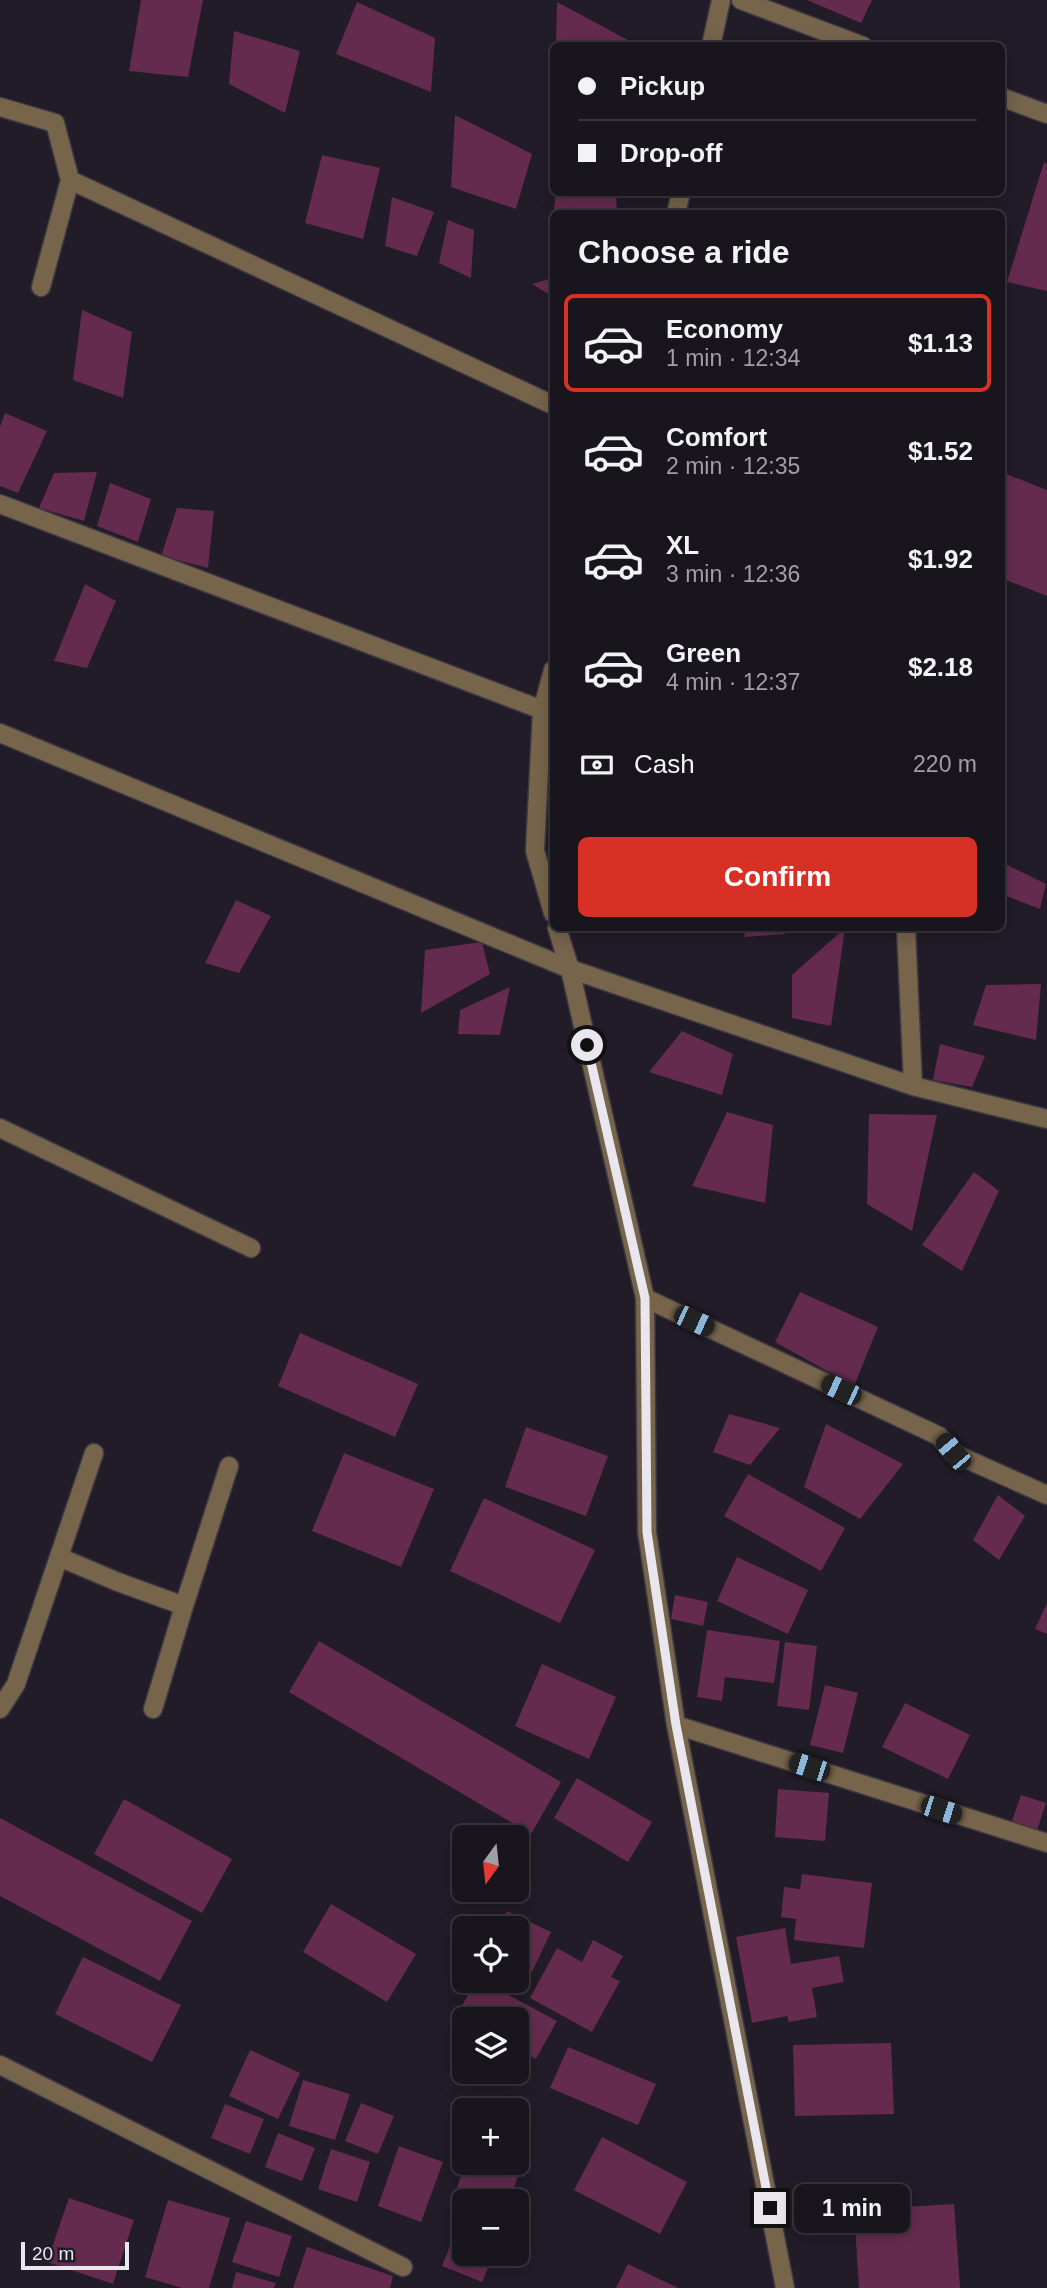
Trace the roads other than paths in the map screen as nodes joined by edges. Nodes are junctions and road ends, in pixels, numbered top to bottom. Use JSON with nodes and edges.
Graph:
{"nodes":[{"id":1,"x":721,"y":0,"type":"edge"},
{"id":2,"x":741,"y":0,"type":"edge"},
{"id":3,"x":712,"y":42,"type":"edge"},
{"id":4,"x":852,"y":42,"type":"edge"},
{"id":5,"x":1005,"y":98,"type":"edge"},
{"id":6,"x":0,"y":107,"type":"edge"},
{"id":7,"x":1047,"y":114,"type":"edge"},
{"id":8,"x":70,"y":180,"type":"junction"},
{"id":9,"x":41,"y":287,"type":"dead end"},
{"id":10,"x":550,"y":404,"type":"edge"},
{"id":11,"x":0,"y":504,"type":"edge"},
{"id":12,"x":550,"y":691,"type":"edge"},
{"id":13,"x":547,"y":712,"type":"edge"},
{"id":14,"x":0,"y":733,"type":"edge"},
{"id":15,"x":550,"y":903,"type":"edge"},
{"id":16,"x":558,"y":931,"type":"edge"},
{"id":17,"x":906,"y":931,"type":"edge"},
{"id":18,"x":570,"y":969,"type":"junction"},
{"id":19,"x":913,"y":1086,"type":"junction"},
{"id":20,"x":1047,"y":1119,"type":"edge"},
{"id":21,"x":0,"y":1128,"type":"edge"},
{"id":22,"x":251,"y":1248,"type":"dead end"},
{"id":23,"x":645,"y":1298,"type":"junction"},
{"id":24,"x":94,"y":1453,"type":"dead end"},
{"id":25,"x":229,"y":1466,"type":"dead end"},
{"id":26,"x":1047,"y":1495,"type":"edge"},
{"id":27,"x":59,"y":1557,"type":"junction"},
{"id":28,"x":184,"y":1606,"type":"junction"},
{"id":29,"x":0,"y":1709,"type":"edge"},
{"id":30,"x":153,"y":1709,"type":"dead end"},
{"id":31,"x":676,"y":1725,"type":"junction"},
{"id":32,"x":1047,"y":1843,"type":"edge"},
{"id":33,"x":0,"y":2066,"type":"edge"},
{"id":34,"x":403,"y":2267,"type":"dead end"},
{"id":35,"x":785,"y":2288,"type":"edge"}],
"edges":[{"from":1,"to":3,"type":"street"},
{"from":2,"to":4,"type":"street"},
{"from":5,"to":7,"type":"street"},
{"from":6,"to":8,"type":"street"},
{"from":8,"to":9,"type":"street"},
{"from":8,"to":10,"type":"street"},
{"from":11,"to":13,"type":"street"},
{"from":12,"to":13,"type":"street"},
{"from":13,"to":15,"type":"street"},
{"from":14,"to":18,"type":"street"},
{"from":16,"to":18,"type":"street"},
{"from":17,"to":19,"type":"street"},
{"from":18,"to":19,"type":"street"},
{"from":18,"to":23,"type":"street"},
{"from":19,"to":20,"type":"street"},
{"from":21,"to":22,"type":"street"},
{"from":23,"to":26,"type":"street"},
{"from":23,"to":31,"type":"street"},
{"from":24,"to":27,"type":"street"},
{"from":25,"to":28,"type":"street"},
{"from":27,"to":28,"type":"street"},
{"from":27,"to":29,"type":"street"},
{"from":28,"to":30,"type":"street"},
{"from":31,"to":32,"type":"street"},
{"from":31,"to":35,"type":"street"},
{"from":33,"to":34,"type":"street"}]}
